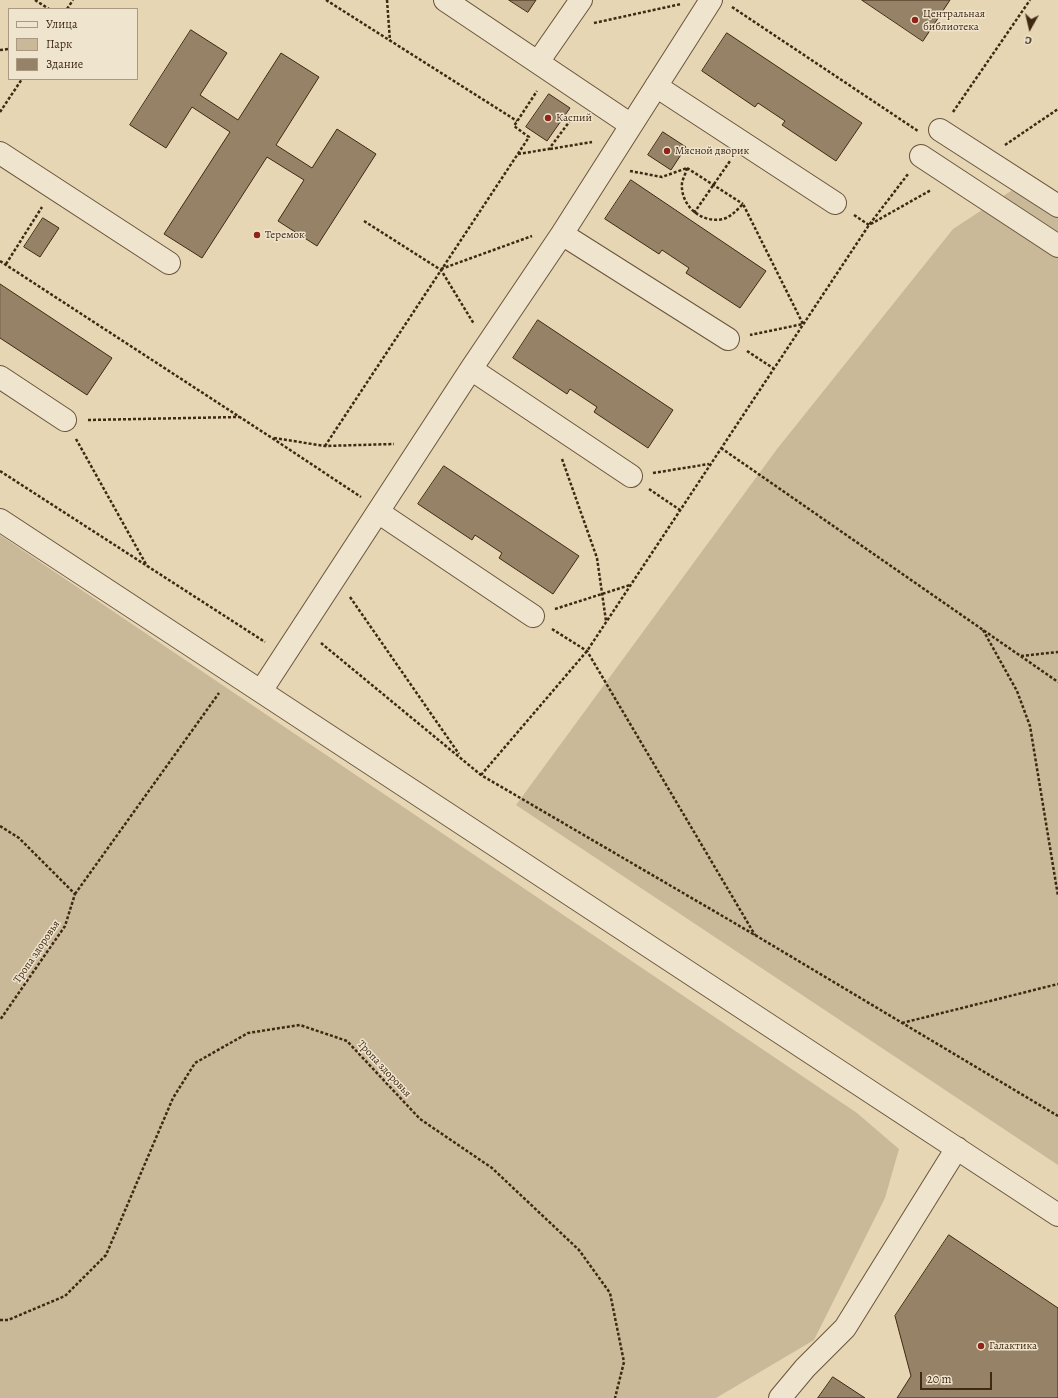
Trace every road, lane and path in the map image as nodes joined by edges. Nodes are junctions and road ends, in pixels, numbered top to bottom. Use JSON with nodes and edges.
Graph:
{"nodes":[{"id":1,"x":35,"y":0,"type":"edge"},
{"id":2,"x":326,"y":0,"type":"edge"},
{"id":3,"x":387,"y":0,"type":"edge"},
{"id":4,"x":445,"y":0,"type":"edge"},
{"id":5,"x":581,"y":0,"type":"edge"},
{"id":6,"x":1030,"y":0,"type":"edge"},
{"id":7,"x":686,"y":3,"type":"dead end"},
{"id":8,"x":720,"y":3,"type":"edge"},
{"id":9,"x":47,"y":8,"type":"edge"},
{"id":10,"x":561,"y":29,"type":"junction"},
{"id":11,"x":390,"y":41,"type":"junction"},
{"id":12,"x":544,"y":66,"type":"junction"},
{"id":13,"x":21,"y":80,"type":"edge"},
{"id":14,"x":656,"y":86,"type":"junction"},
{"id":15,"x":588,"y":96,"type":"junction"},
{"id":16,"x":1058,"y":109,"type":"edge"},
{"id":17,"x":0,"y":112,"type":"edge"},
{"id":18,"x":517,"y":121,"type":"junction"},
{"id":19,"x":631,"y":125,"type":"junction"},
{"id":20,"x":940,"y":130,"type":"junction"},
{"id":21,"x":596,"y":142,"type":"dead end"},
{"id":22,"x":742,"y":143,"type":"junction"},
{"id":23,"x":549,"y":149,"type":"junction"},
{"id":24,"x":0,"y":153,"type":"edge"},
{"id":25,"x":518,"y":154,"type":"junction"},
{"id":26,"x":921,"y":156,"type":"joint"},
{"id":27,"x":986,"y":159,"type":"junction"},
{"id":28,"x":688,"y":168,"type":"junction"},
{"id":29,"x":628,"y":170,"type":"dead end"},
{"id":30,"x":953,"y":177,"type":"junction"},
{"id":31,"x":713,"y":185,"type":"junction"},
{"id":32,"x":54,"y":188,"type":"junction"},
{"id":33,"x":835,"y":203,"type":"dead end"},
{"id":34,"x":743,"y":204,"type":"junction"},
{"id":35,"x":1058,"y":206,"type":"edge"},
{"id":36,"x":694,"y":213,"type":"junction"},
{"id":37,"x":364,"y":220,"type":"dead end"},
{"id":38,"x":869,"y":225,"type":"junction"},
{"id":39,"x":562,"y":234,"type":"junction"},
{"id":40,"x":1058,"y":246,"type":"edge"},
{"id":41,"x":0,"y":261,"type":"edge"},
{"id":42,"x":169,"y":263,"type":"dead end"},
{"id":43,"x":6,"y":264,"type":"junction"},
{"id":44,"x":441,"y":270,"type":"junction"},
{"id":45,"x":803,"y":324,"type":"junction"},
{"id":46,"x":728,"y":339,"type":"junction"},
{"id":47,"x":486,"y":346,"type":"junction"},
{"id":48,"x":773,"y":368,"type":"junction"},
{"id":49,"x":471,"y":369,"type":"junction"},
{"id":50,"x":0,"y":377,"type":"edge"},
{"id":51,"x":239,"y":417,"type":"junction"},
{"id":52,"x":65,"y":420,"type":"junction"},
{"id":53,"x":272,"y":438,"type":"junction"},
{"id":54,"x":422,"y":443,"type":"junction"},
{"id":55,"x":325,"y":446,"type":"junction"},
{"id":56,"x":721,"y":448,"type":"junction"},
{"id":57,"x":561,"y":457,"type":"dead end"},
{"id":58,"x":710,"y":464,"type":"junction"},
{"id":59,"x":0,"y":471,"type":"edge"},
{"id":60,"x":631,"y":476,"type":"junction"},
{"id":61,"x":680,"y":510,"type":"junction"},
{"id":62,"x":378,"y":512,"type":"junction"},
{"id":63,"x":0,"y":520,"type":"edge"},
{"id":64,"x":147,"y":566,"type":"junction"},
{"id":65,"x":630,"y":585,"type":"junction"},
{"id":66,"x":602,"y":594,"type":"junction"},
{"id":67,"x":348,"y":595,"type":"dead end"},
{"id":68,"x":533,"y":616,"type":"junction"},
{"id":69,"x":606,"y":621,"type":"junction"},
{"id":70,"x":983,"y":630,"type":"junction"},
{"id":71,"x":319,"y":641,"type":"dead end"},
{"id":72,"x":265,"y":643,"type":"dead end"},
{"id":73,"x":587,"y":651,"type":"junction"},
{"id":74,"x":1058,"y":652,"type":"edge"},
{"id":75,"x":1020,"y":656,"type":"junction"},
{"id":76,"x":1058,"y":682,"type":"edge"},
{"id":77,"x":223,"y":687,"type":"dead end"},
{"id":78,"x":261,"y":692,"type":"junction"},
{"id":79,"x":460,"y":756,"type":"junction"},
{"id":80,"x":481,"y":775,"type":"junction"},
{"id":81,"x":0,"y":826,"type":"edge"},
{"id":82,"x":75,"y":894,"type":"junction"},
{"id":83,"x":1058,"y":896,"type":"edge"},
{"id":84,"x":755,"y":935,"type":"junction"},
{"id":85,"x":1058,"y":984,"type":"edge"},
{"id":86,"x":0,"y":1020,"type":"edge"},
{"id":87,"x":902,"y":1023,"type":"junction"},
{"id":88,"x":1058,"y":1116,"type":"edge"},
{"id":89,"x":957,"y":1148,"type":"junction"},
{"id":90,"x":1058,"y":1215,"type":"edge"},
{"id":91,"x":0,"y":1320,"type":"edge"},
{"id":92,"x":615,"y":1398,"type":"edge"},
{"id":93,"x":780,"y":1398,"type":"edge"}],
"edges":[{"from":1,"to":9,"type":"path"},
{"from":2,"to":11,"type":"path"},
{"from":3,"to":11,"type":"path"},
{"from":4,"to":12,"type":"street"},
{"from":5,"to":10,"type":"street"},
{"from":6,"to":20,"type":"path"},
{"from":7,"to":10,"type":"path"},
{"from":8,"to":14,"type":"street"},
{"from":8,"to":20,"type":"path"},
{"from":10,"to":12,"type":"street"},
{"from":11,"to":18,"type":"path"},
{"from":12,"to":15,"type":"street"},
{"from":12,"to":18,"type":"path"},
{"from":13,"to":17,"type":"path"},
{"from":14,"to":19,"type":"street"},
{"from":14,"to":22,"type":"street"},
{"from":15,"to":19,"type":"street"},
{"from":15,"to":23,"type":"path"},
{"from":16,"to":27,"type":"path"},
{"from":18,"to":25,"type":"path"},
{"from":19,"to":39,"type":"street"},
{"from":20,"to":27,"type":"street"},
{"from":21,"to":23,"type":"path"},
{"from":22,"to":31,"type":"path"},
{"from":22,"to":33,"type":"street"},
{"from":23,"to":25,"type":"path"},
{"from":24,"to":32,"type":"street"},
{"from":25,"to":44,"type":"path"},
{"from":26,"to":30,"type":"street"},
{"from":26,"to":38,"type":"path"},
{"from":27,"to":35,"type":"street"},
{"from":28,"to":29,"type":"path"},
{"from":28,"to":31,"type":"path"},
{"from":28,"to":36,"type":"path"},
{"from":30,"to":38,"type":"path"},
{"from":30,"to":40,"type":"street"},
{"from":31,"to":34,"type":"path"},
{"from":31,"to":36,"type":"path"},
{"from":32,"to":42,"type":"street"},
{"from":32,"to":43,"type":"path"},
{"from":34,"to":36,"type":"path"},
{"from":34,"to":45,"type":"path"},
{"from":37,"to":44,"type":"path"},
{"from":38,"to":45,"type":"path"},
{"from":39,"to":44,"type":"path"},
{"from":39,"to":46,"type":"street"},
{"from":39,"to":47,"type":"street"},
{"from":41,"to":43,"type":"path"},
{"from":43,"to":51,"type":"path"},
{"from":44,"to":47,"type":"path"},
{"from":44,"to":55,"type":"path"},
{"from":45,"to":46,"type":"path"},
{"from":45,"to":48,"type":"path"},
{"from":46,"to":48,"type":"path"},
{"from":47,"to":49,"type":"street"},
{"from":48,"to":56,"type":"path"},
{"from":49,"to":54,"type":"street"},
{"from":49,"to":60,"type":"street"},
{"from":50,"to":52,"type":"street"},
{"from":51,"to":52,"type":"path"},
{"from":51,"to":53,"type":"path"},
{"from":52,"to":64,"type":"path"},
{"from":53,"to":55,"type":"path"},
{"from":53,"to":62,"type":"path"},
{"from":54,"to":55,"type":"path"},
{"from":54,"to":62,"type":"street"},
{"from":56,"to":58,"type":"path"},
{"from":56,"to":70,"type":"path"},
{"from":57,"to":66,"type":"path"},
{"from":58,"to":60,"type":"path"},
{"from":58,"to":61,"type":"path"},
{"from":59,"to":64,"type":"path"},
{"from":60,"to":61,"type":"path"},
{"from":61,"to":65,"type":"path"},
{"from":62,"to":68,"type":"street"},
{"from":62,"to":78,"type":"street"},
{"from":63,"to":78,"type":"street"},
{"from":64,"to":72,"type":"path"},
{"from":65,"to":66,"type":"path"},
{"from":65,"to":69,"type":"path"},
{"from":66,"to":68,"type":"path"},
{"from":66,"to":69,"type":"path"},
{"from":67,"to":79,"type":"path"},
{"from":68,"to":73,"type":"path"},
{"from":69,"to":73,"type":"path"},
{"from":70,"to":75,"type":"path"},
{"from":70,"to":83,"type":"path"},
{"from":71,"to":79,"type":"path"},
{"from":73,"to":80,"type":"path"},
{"from":73,"to":84,"type":"path"},
{"from":74,"to":75,"type":"path"},
{"from":75,"to":76,"type":"path"},
{"from":77,"to":82,"type":"path","name":"Тропа здоровья"},
{"from":78,"to":89,"type":"street"},
{"from":79,"to":80,"type":"path"},
{"from":80,"to":84,"type":"path"},
{"from":81,"to":82,"type":"path"},
{"from":82,"to":86,"type":"path","name":"Тропа здоровья"},
{"from":84,"to":87,"type":"path"},
{"from":85,"to":87,"type":"path"},
{"from":87,"to":88,"type":"path"},
{"from":89,"to":90,"type":"street"},
{"from":89,"to":93,"type":"street"},
{"from":91,"to":92,"type":"path","name":"Тропа здоровья"}]}
